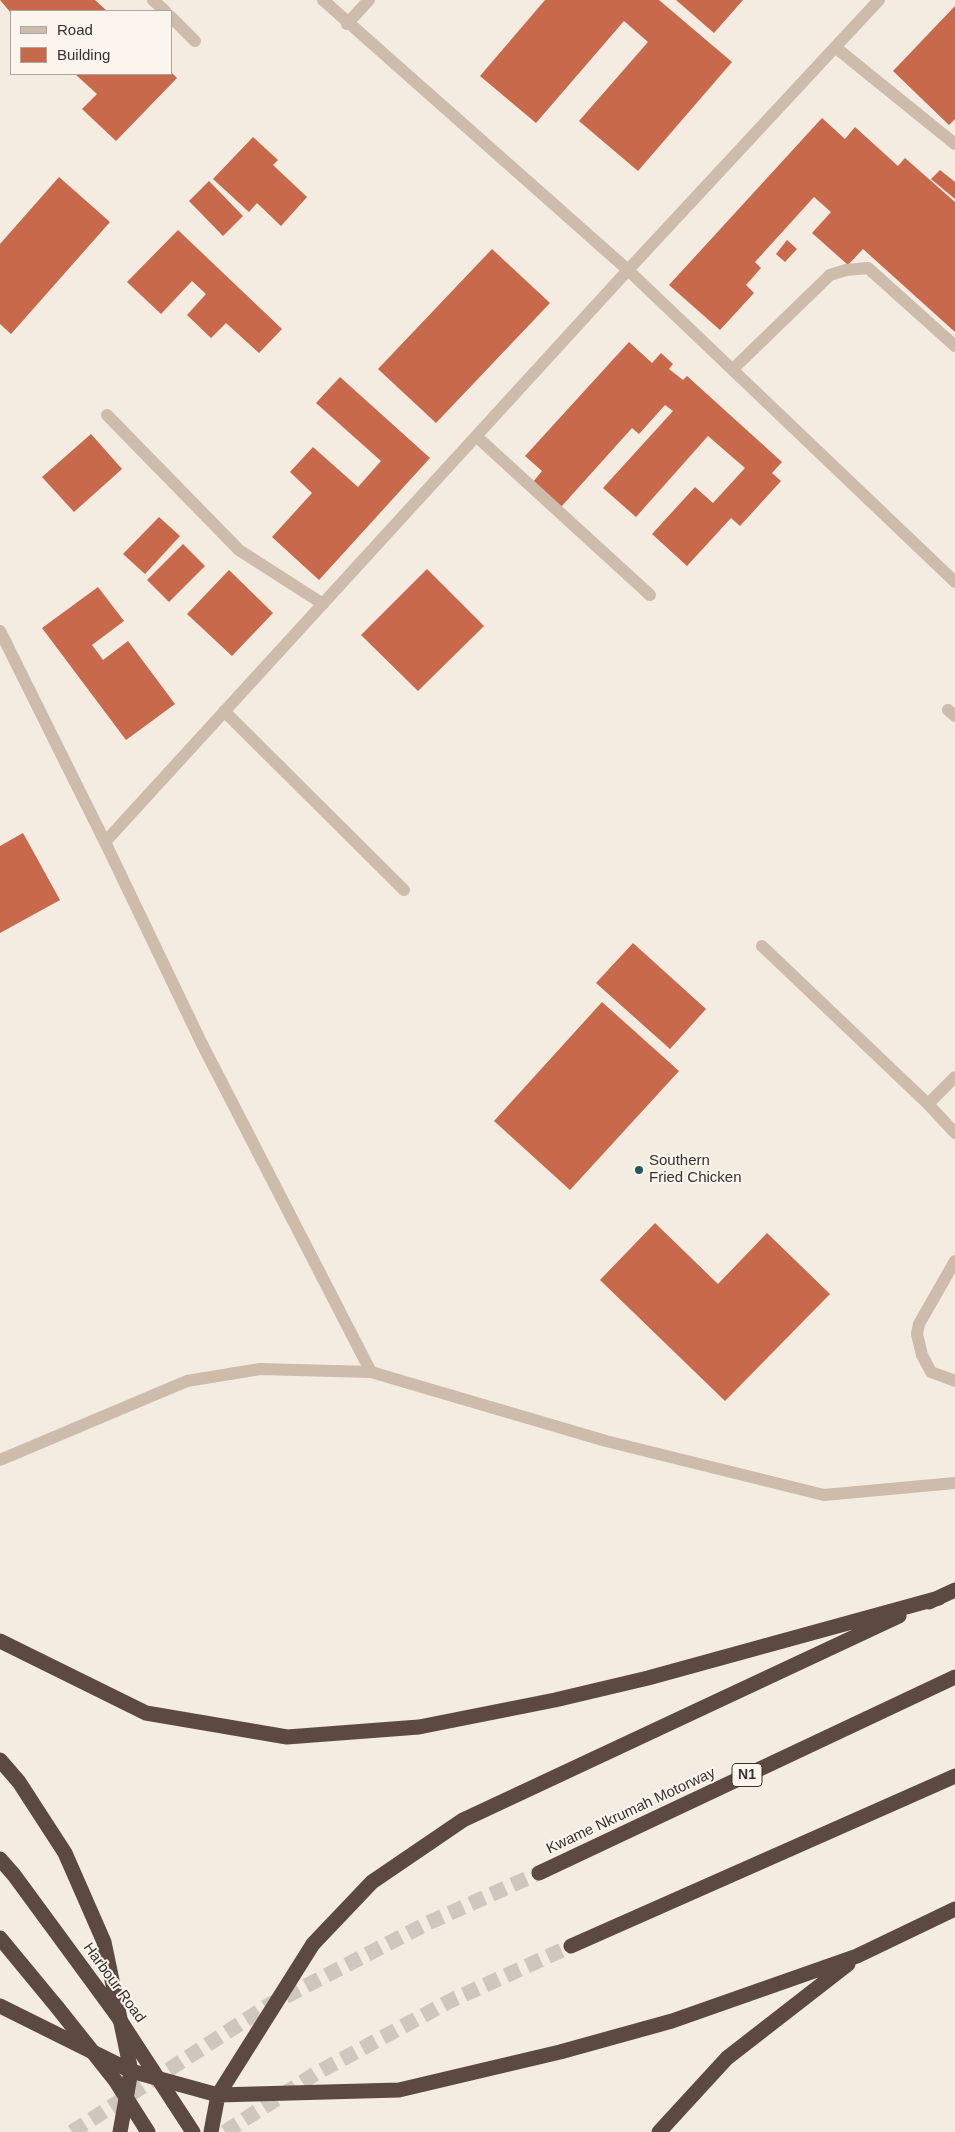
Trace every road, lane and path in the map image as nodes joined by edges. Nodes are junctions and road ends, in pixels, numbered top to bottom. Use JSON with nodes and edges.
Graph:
{"nodes":[{"id":1,"x":153,"y":0,"type":"edge"},
{"id":2,"x":323,"y":0,"type":"edge"},
{"id":3,"x":370,"y":0,"type":"edge"},
{"id":4,"x":879,"y":0,"type":"edge"},
{"id":5,"x":164,"y":10,"type":"edge"},
{"id":6,"x":172,"y":19,"type":"edge"},
{"id":7,"x":347,"y":24,"type":"junction"},
{"id":8,"x":195,"y":41,"type":"dead end"},
{"id":9,"x":835,"y":47,"type":"junction"},
{"id":10,"x":955,"y":144,"type":"edge"},
{"id":11,"x":628,"y":270,"type":"junction"},
{"id":12,"x":955,"y":346,"type":"edge"},
{"id":13,"x":733,"y":369,"type":"junction"},
{"id":14,"x":107,"y":414,"type":"dead end"},
{"id":15,"x":476,"y":436,"type":"junction"},
{"id":16,"x":955,"y":582,"type":"edge"},
{"id":17,"x":650,"y":595,"type":"dead end"},
{"id":18,"x":322,"y":604,"type":"junction"},
{"id":19,"x":0,"y":631,"type":"edge"},
{"id":20,"x":224,"y":712,"type":"junction"},
{"id":21,"x":105,"y":842,"type":"junction"},
{"id":22,"x":404,"y":890,"type":"dead end"},
{"id":23,"x":762,"y":946,"type":"dead end"},
{"id":24,"x":955,"y":1077,"type":"edge"},
{"id":25,"x":928,"y":1104,"type":"junction"},
{"id":26,"x":955,"y":1133,"type":"edge"},
{"id":27,"x":955,"y":1261,"type":"edge"},
{"id":28,"x":372,"y":1372,"type":"junction"},
{"id":29,"x":955,"y":1381,"type":"edge"},
{"id":30,"x":0,"y":1460,"type":"edge"},
{"id":31,"x":955,"y":1483,"type":"edge"},
{"id":32,"x":955,"y":1590,"type":"edge"},
{"id":33,"x":939,"y":1598,"type":"junction"},
{"id":34,"x":0,"y":1641,"type":"edge"},
{"id":35,"x":955,"y":1677,"type":"edge"},
{"id":36,"x":0,"y":1760,"type":"edge"},
{"id":37,"x":955,"y":1776,"type":"edge"},
{"id":38,"x":0,"y":1859,"type":"edge"},
{"id":39,"x":539,"y":1874,"type":"tunnel mouth"},
{"id":40,"x":955,"y":1909,"type":"edge"},
{"id":41,"x":0,"y":1938,"type":"edge"},
{"id":42,"x":571,"y":1946,"type":"tunnel mouth"},
{"id":43,"x":857,"y":1956,"type":"junction"},
{"id":44,"x":0,"y":2006,"type":"edge"},
{"id":45,"x":131,"y":2071,"type":"junction"},
{"id":46,"x":218,"y":2095,"type":"junction"},
{"id":47,"x":120,"y":2132,"type":"edge"},
{"id":48,"x":148,"y":2132,"type":"edge"},
{"id":49,"x":193,"y":2132,"type":"edge"},
{"id":50,"x":211,"y":2132,"type":"edge"},
{"id":51,"x":659,"y":2132,"type":"edge"}],
"edges":[{"from":1,"to":5,"type":"street"},
{"from":2,"to":7,"type":"street"},
{"from":3,"to":7,"type":"street"},
{"from":4,"to":9,"type":"street"},
{"from":6,"to":8,"type":"street"},
{"from":7,"to":11,"type":"street"},
{"from":9,"to":10,"type":"street"},
{"from":9,"to":11,"type":"street"},
{"from":11,"to":13,"type":"street"},
{"from":11,"to":15,"type":"street"},
{"from":12,"to":13,"type":"street"},
{"from":13,"to":16,"type":"street"},
{"from":14,"to":18,"type":"street"},
{"from":15,"to":17,"type":"street"},
{"from":15,"to":18,"type":"street"},
{"from":18,"to":20,"type":"street"},
{"from":19,"to":21,"type":"street"},
{"from":20,"to":21,"type":"street"},
{"from":20,"to":22,"type":"street"},
{"from":21,"to":28,"type":"street"},
{"from":23,"to":25,"type":"street"},
{"from":24,"to":25,"type":"street"},
{"from":25,"to":26,"type":"street"},
{"from":27,"to":29,"type":"street"},
{"from":28,"to":30,"type":"street"},
{"from":28,"to":31,"type":"street"},
{"from":32,"to":33,"type":"highway"},
{"from":33,"to":34,"type":"highway"},
{"from":33,"to":46,"type":"highway"},
{"from":35,"to":39,"type":"highway","name":"Kwame Nkrumah Motorway","number":"N1"},
{"from":36,"to":45,"type":"highway"},
{"from":37,"to":42,"type":"highway"},
{"from":38,"to":49,"type":"highway","name":"Harbour Road","bridge":true},
{"from":40,"to":43,"type":"highway"},
{"from":41,"to":48,"type":"highway","bridge":true},
{"from":43,"to":46,"type":"highway"},
{"from":43,"to":51,"type":"highway"},
{"from":44,"to":45,"type":"highway"},
{"from":45,"to":46,"type":"highway"},
{"from":45,"to":47,"type":"highway"},
{"from":46,"to":50,"type":"highway"}]}
